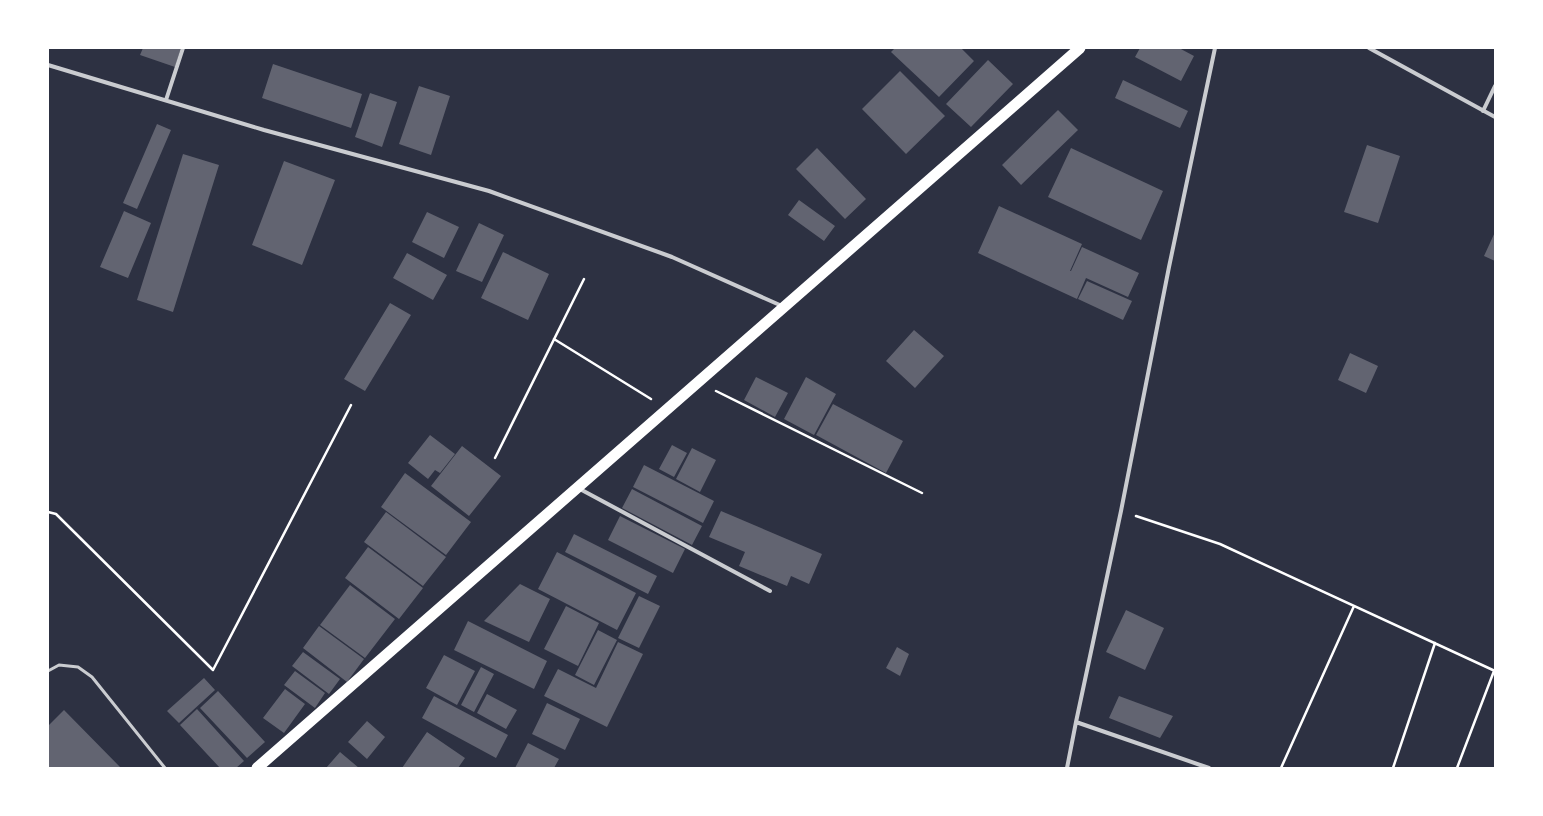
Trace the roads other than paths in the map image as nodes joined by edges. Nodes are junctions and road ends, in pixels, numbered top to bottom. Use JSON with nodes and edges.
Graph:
{"nodes":[{"id":1,"x":182,"y":48,"type":"edge"},
{"id":2,"x":1080,"y":48,"type":"edge"},
{"id":3,"x":1215,"y":48,"type":"edge"},
{"id":4,"x":1369,"y":48,"type":"edge"},
{"id":5,"x":48,"y":65,"type":"edge"},
{"id":6,"x":1495,"y":86,"type":"edge"},
{"id":7,"x":166,"y":100,"type":"junction"},
{"id":8,"x":1483,"y":111,"type":"junction"},
{"id":9,"x":1495,"y":117,"type":"edge"},
{"id":10,"x":784,"y":307,"type":"junction"},
{"id":11,"x":577,"y":488,"type":"junction"},
{"id":12,"x":770,"y":591,"type":"dead end"},
{"id":13,"x":48,"y":671,"type":"edge"},
{"id":14,"x":1076,"y":722,"type":"junction"},
{"id":15,"x":165,"y":768,"type":"edge"},
{"id":16,"x":257,"y":768,"type":"edge"},
{"id":17,"x":1067,"y":768,"type":"edge"},
{"id":18,"x":1209,"y":768,"type":"edge"}],
"edges":[{"from":1,"to":7,"type":"street"},
{"from":2,"to":10,"type":"highway"},
{"from":3,"to":14,"type":"street"},
{"from":4,"to":8,"type":"street"},
{"from":5,"to":7,"type":"street"},
{"from":6,"to":8,"type":"street"},
{"from":7,"to":10,"type":"street"},
{"from":8,"to":9,"type":"street"},
{"from":10,"to":11,"type":"highway"},
{"from":11,"to":12,"type":"street"},
{"from":11,"to":16,"type":"highway"},
{"from":13,"to":15,"type":"lane"},
{"from":14,"to":17,"type":"street"},
{"from":14,"to":18,"type":"street"}]}
